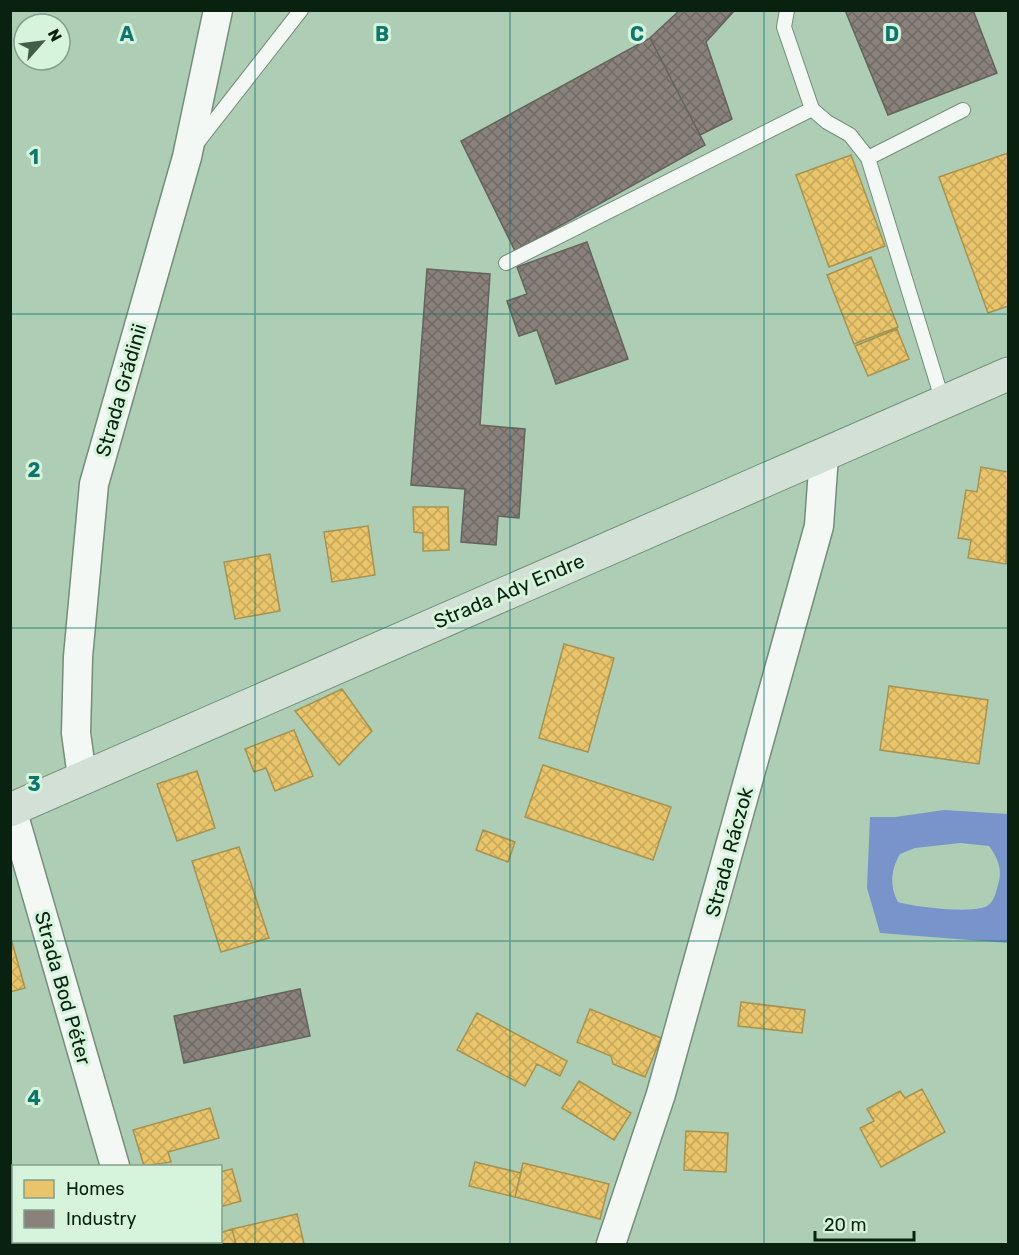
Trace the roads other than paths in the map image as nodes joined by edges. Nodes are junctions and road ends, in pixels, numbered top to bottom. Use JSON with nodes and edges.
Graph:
{"nodes":[{"id":1,"x":218,"y":10,"type":"edge"},
{"id":2,"x":301,"y":10,"type":"edge"},
{"id":3,"x":787,"y":10,"type":"edge"},
{"id":4,"x":812,"y":109,"type":"junction"},
{"id":5,"x":963,"y":110,"type":"dead end"},
{"id":6,"x":187,"y":157,"type":"junction"},
{"id":7,"x":868,"y":158,"type":"junction"},
{"id":8,"x":506,"y":263,"type":"dead end"},
{"id":9,"x":1008,"y":374,"type":"edge"},
{"id":10,"x":943,"y":402,"type":"junction"},
{"id":11,"x":824,"y":454,"type":"junction"},
{"id":12,"x":82,"y":777,"type":"junction"},
{"id":13,"x":11,"y":810,"type":"edge"},
{"id":14,"x":114,"y":1165,"type":"edge"},
{"id":15,"x":611,"y":1245,"type":"edge"}],
"edges":[{"from":1,"to":6,"type":"street","name":"Strada Grădinii"},
{"from":2,"to":6,"type":"lane"},
{"from":3,"to":4,"type":"lane"},
{"from":4,"to":7,"type":"lane"},
{"from":4,"to":8,"type":"lane"},
{"from":5,"to":7,"type":"lane"},
{"from":6,"to":12,"type":"street","name":"Strada Grădinii"},
{"from":7,"to":10,"type":"lane"},
{"from":9,"to":10,"type":"main road","name":"Strada Ady Endre"},
{"from":10,"to":11,"type":"main road","name":"Strada Ady Endre"},
{"from":11,"to":12,"type":"main road","name":"Strada Ady Endre"},
{"from":11,"to":15,"type":"street","name":"Strada Ráczok"},
{"from":12,"to":13,"type":"main road","name":"Strada Ady Endre"},
{"from":13,"to":14,"type":"street","name":"Strada Bod Péter"}]}
